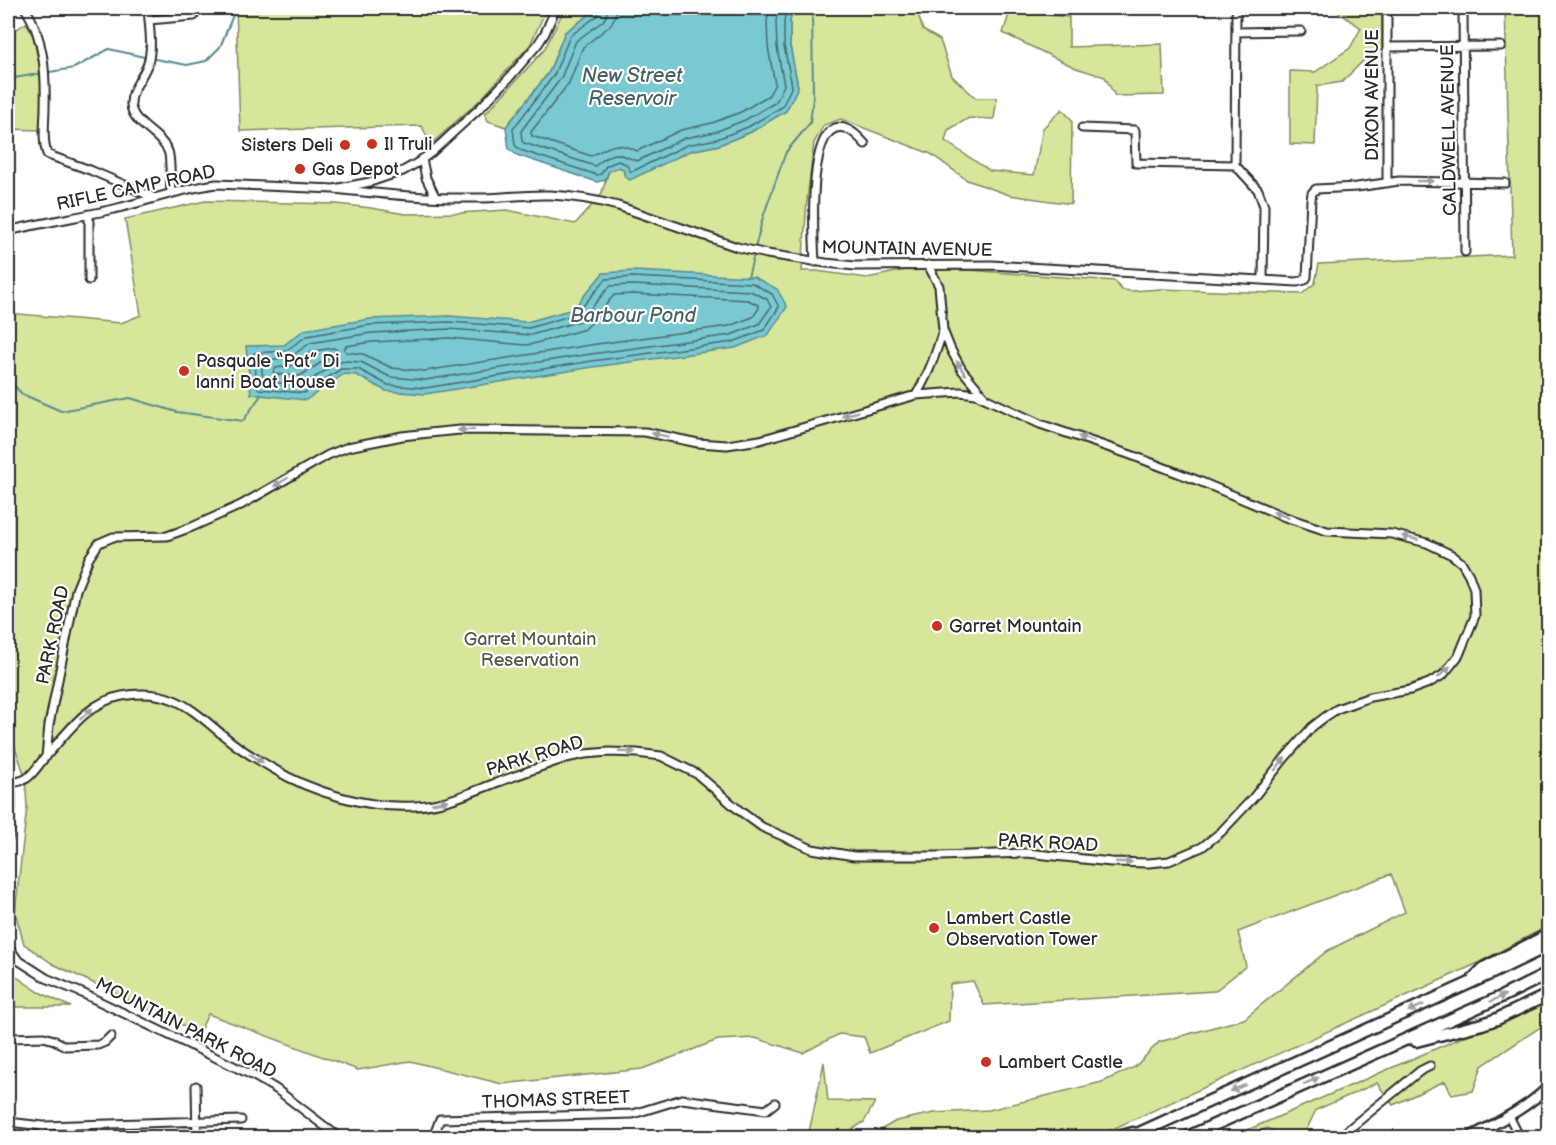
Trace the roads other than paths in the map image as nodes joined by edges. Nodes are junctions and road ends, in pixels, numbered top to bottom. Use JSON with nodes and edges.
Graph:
{"nodes":[{"id":1,"x":25,"y":8,"type":"edge"},
{"id":2,"x":148,"y":8,"type":"edge"},
{"id":3,"x":194,"y":8,"type":"edge"},
{"id":4,"x":556,"y":8,"type":"edge"},
{"id":5,"x":1387,"y":8,"type":"edge"},
{"id":6,"x":1463,"y":8,"type":"edge"},
{"id":7,"x":1236,"y":14,"type":"dead end"},
{"id":8,"x":149,"y":20,"type":"junction"},
{"id":9,"x":1300,"y":31,"type":"dead end"},
{"id":10,"x":1236,"y":32,"type":"junction"},
{"id":11,"x":1463,"y":46,"type":"junction"},
{"id":12,"x":1501,"y":46,"type":"dead end"},
{"id":13,"x":1387,"y":47,"type":"junction"},
{"id":14,"x":1083,"y":128,"type":"dead end"},
{"id":15,"x":866,"y":144,"type":"dead end"},
{"id":16,"x":422,"y":159,"type":"junction"},
{"id":17,"x":1236,"y":165,"type":"junction"},
{"id":18,"x":1464,"y":182,"type":"junction"},
{"id":19,"x":1387,"y":183,"type":"junction"},
{"id":20,"x":1505,"y":183,"type":"dead end"},
{"id":21,"x":334,"y":189,"type":"junction"},
{"id":22,"x":171,"y":192,"type":"junction"},
{"id":23,"x":435,"y":196,"type":"junction"},
{"id":24,"x":156,"y":198,"type":"junction"},
{"id":25,"x":89,"y":214,"type":"junction"},
{"id":26,"x":8,"y":231,"type":"edge"},
{"id":27,"x":1465,"y":252,"type":"dead end"},
{"id":28,"x":815,"y":262,"type":"junction"},
{"id":29,"x":928,"y":265,"type":"junction"},
{"id":30,"x":89,"y":280,"type":"dead end"},
{"id":31,"x":1263,"y":280,"type":"junction"},
{"id":32,"x":943,"y":330,"type":"junction"},
{"id":33,"x":916,"y":395,"type":"junction"},
{"id":34,"x":988,"y":400,"type":"junction"},
{"id":35,"x":48,"y":735,"type":"junction"},
{"id":36,"x":65,"y":735,"type":"junction"},
{"id":37,"x":46,"y":757,"type":"junction"},
{"id":38,"x":9,"y":781,"type":"edge"},
{"id":39,"x":8,"y":838,"type":"edge"},
{"id":40,"x":1548,"y":935,"type":"edge"},
{"id":41,"x":8,"y":946,"type":"edge"},
{"id":42,"x":1548,"y":946,"type":"edge"},
{"id":43,"x":11,"y":958,"type":"edge"},
{"id":44,"x":1548,"y":974,"type":"edge"},
{"id":45,"x":1469,"y":984,"type":"junction"},
{"id":46,"x":1548,"y":995,"type":"edge"},
{"id":47,"x":111,"y":1036,"type":"dead end"},
{"id":48,"x":8,"y":1038,"type":"edge"},
{"id":49,"x":1387,"y":1047,"type":"junction"},
{"id":50,"x":1430,"y":1066,"type":"dead end"},
{"id":51,"x":196,"y":1086,"type":"dead end"},
{"id":52,"x":1548,"y":1086,"type":"edge"},
{"id":53,"x":775,"y":1103,"type":"dead end"},
{"id":54,"x":1509,"y":1116,"type":"junction"},
{"id":55,"x":242,"y":1120,"type":"dead end"},
{"id":56,"x":196,"y":1121,"type":"junction"},
{"id":57,"x":8,"y":1122,"type":"edge"},
{"id":58,"x":43,"y":1126,"type":"junction"},
{"id":59,"x":1145,"y":1130,"type":"junction"},
{"id":60,"x":1198,"y":1134,"type":"edge"},
{"id":61,"x":43,"y":1137,"type":"edge"},
{"id":62,"x":197,"y":1137,"type":"edge"},
{"id":63,"x":340,"y":1137,"type":"edge"},
{"id":64,"x":434,"y":1137,"type":"edge"},
{"id":65,"x":1115,"y":1137,"type":"edge"},
{"id":66,"x":1128,"y":1137,"type":"edge"},
{"id":67,"x":1185,"y":1137,"type":"edge"},
{"id":68,"x":1338,"y":1137,"type":"edge"},
{"id":69,"x":1468,"y":1137,"type":"edge"},
{"id":70,"x":1520,"y":1137,"type":"edge"}],
"edges":[{"from":1,"to":24,"type":"street"},
{"from":2,"to":8,"type":"street"},
{"from":3,"to":8,"type":"street"},
{"from":4,"to":16,"type":"street","name":"RIFLE CAMP ROAD"},
{"from":5,"to":13,"type":"street","name":"DIXON AVENUE"},
{"from":6,"to":11,"type":"street","name":"CALDWELL AVENUE"},
{"from":7,"to":10,"type":"street"},
{"from":8,"to":22,"type":"street"},
{"from":9,"to":10,"type":"street"},
{"from":10,"to":17,"type":"street"},
{"from":11,"to":12,"type":"street"},
{"from":11,"to":13,"type":"street"},
{"from":11,"to":18,"type":"street","name":"CALDWELL AVENUE"},
{"from":13,"to":19,"type":"street","name":"DIXON AVENUE"},
{"from":14,"to":17,"type":"street"},
{"from":15,"to":28,"type":"street"},
{"from":16,"to":21,"type":"street","name":"RIFLE CAMP ROAD"},
{"from":16,"to":23,"type":"street"},
{"from":17,"to":31,"type":"street"},
{"from":19,"to":18,"type":"street","one_way":true},
{"from":18,"to":20,"type":"street"},
{"from":18,"to":27,"type":"street","name":"CALDWELL AVENUE"},
{"from":19,"to":31,"type":"street","name":"MOUNTAIN AVENUE"},
{"from":21,"to":22,"type":"street","name":"RIFLE CAMP ROAD"},
{"from":21,"to":23,"type":"street","name":"MOUNTAIN AVENUE"},
{"from":22,"to":24,"type":"street","name":"RIFLE CAMP ROAD"},
{"from":23,"to":28,"type":"street","name":"MOUNTAIN AVENUE"},
{"from":24,"to":25,"type":"street","name":"RIFLE CAMP ROAD"},
{"from":25,"to":26,"type":"street","name":"RIFLE CAMP ROAD"},
{"from":25,"to":30,"type":"street"},
{"from":28,"to":29,"type":"street","name":"MOUNTAIN AVENUE"},
{"from":29,"to":31,"type":"street","name":"MOUNTAIN AVENUE"},
{"from":29,"to":32,"type":"street","name":"PARK ROAD"},
{"from":32,"to":33,"type":"street","name":"PARK ROAD"},
{"from":34,"to":32,"type":"street","name":"PARK ROAD","one_way":true},
{"from":33,"to":34,"type":"street","name":"PARK ROAD"},
{"from":33,"to":35,"type":"street","name":"PARK ROAD","one_way":true},
{"from":36,"to":34,"type":"street","name":"PARK ROAD","one_way":true},
{"from":35,"to":36,"type":"street"},
{"from":35,"to":37,"type":"street","name":"PARK ROAD"},
{"from":36,"to":37,"type":"street","name":"PARK ROAD"},
{"from":37,"to":38,"type":"street","name":"PARK ROAD"},
{"from":38,"to":39,"type":"street"},
{"from":40,"to":45,"type":"highway"},
{"from":41,"to":43,"type":"street"},
{"from":42,"to":45,"type":"highway"},
{"from":43,"to":63,"type":"street","name":"MOUNTAIN PARK ROAD"},
{"from":49,"to":44,"type":"highway","one_way":true},
{"from":45,"to":59,"type":"highway","one_way":true},
{"from":46,"to":49,"type":"highway"},
{"from":47,"to":48,"type":"street"},
{"from":60,"to":49,"type":"highway","one_way":true},
{"from":50,"to":68,"type":"street"},
{"from":51,"to":56,"type":"street"},
{"from":52,"to":54,"type":"main road"},
{"from":53,"to":64,"type":"street","name":"THOMAS STREET"},
{"from":54,"to":69,"type":"main road"},
{"from":54,"to":70,"type":"street"},
{"from":55,"to":56,"type":"street"},
{"from":56,"to":58,"type":"street"},
{"from":56,"to":62,"type":"street"},
{"from":57,"to":58,"type":"street"},
{"from":58,"to":61,"type":"street"},
{"from":59,"to":65,"type":"highway"},
{"from":59,"to":66,"type":"highway"},
{"from":60,"to":67,"type":"highway"}]}
